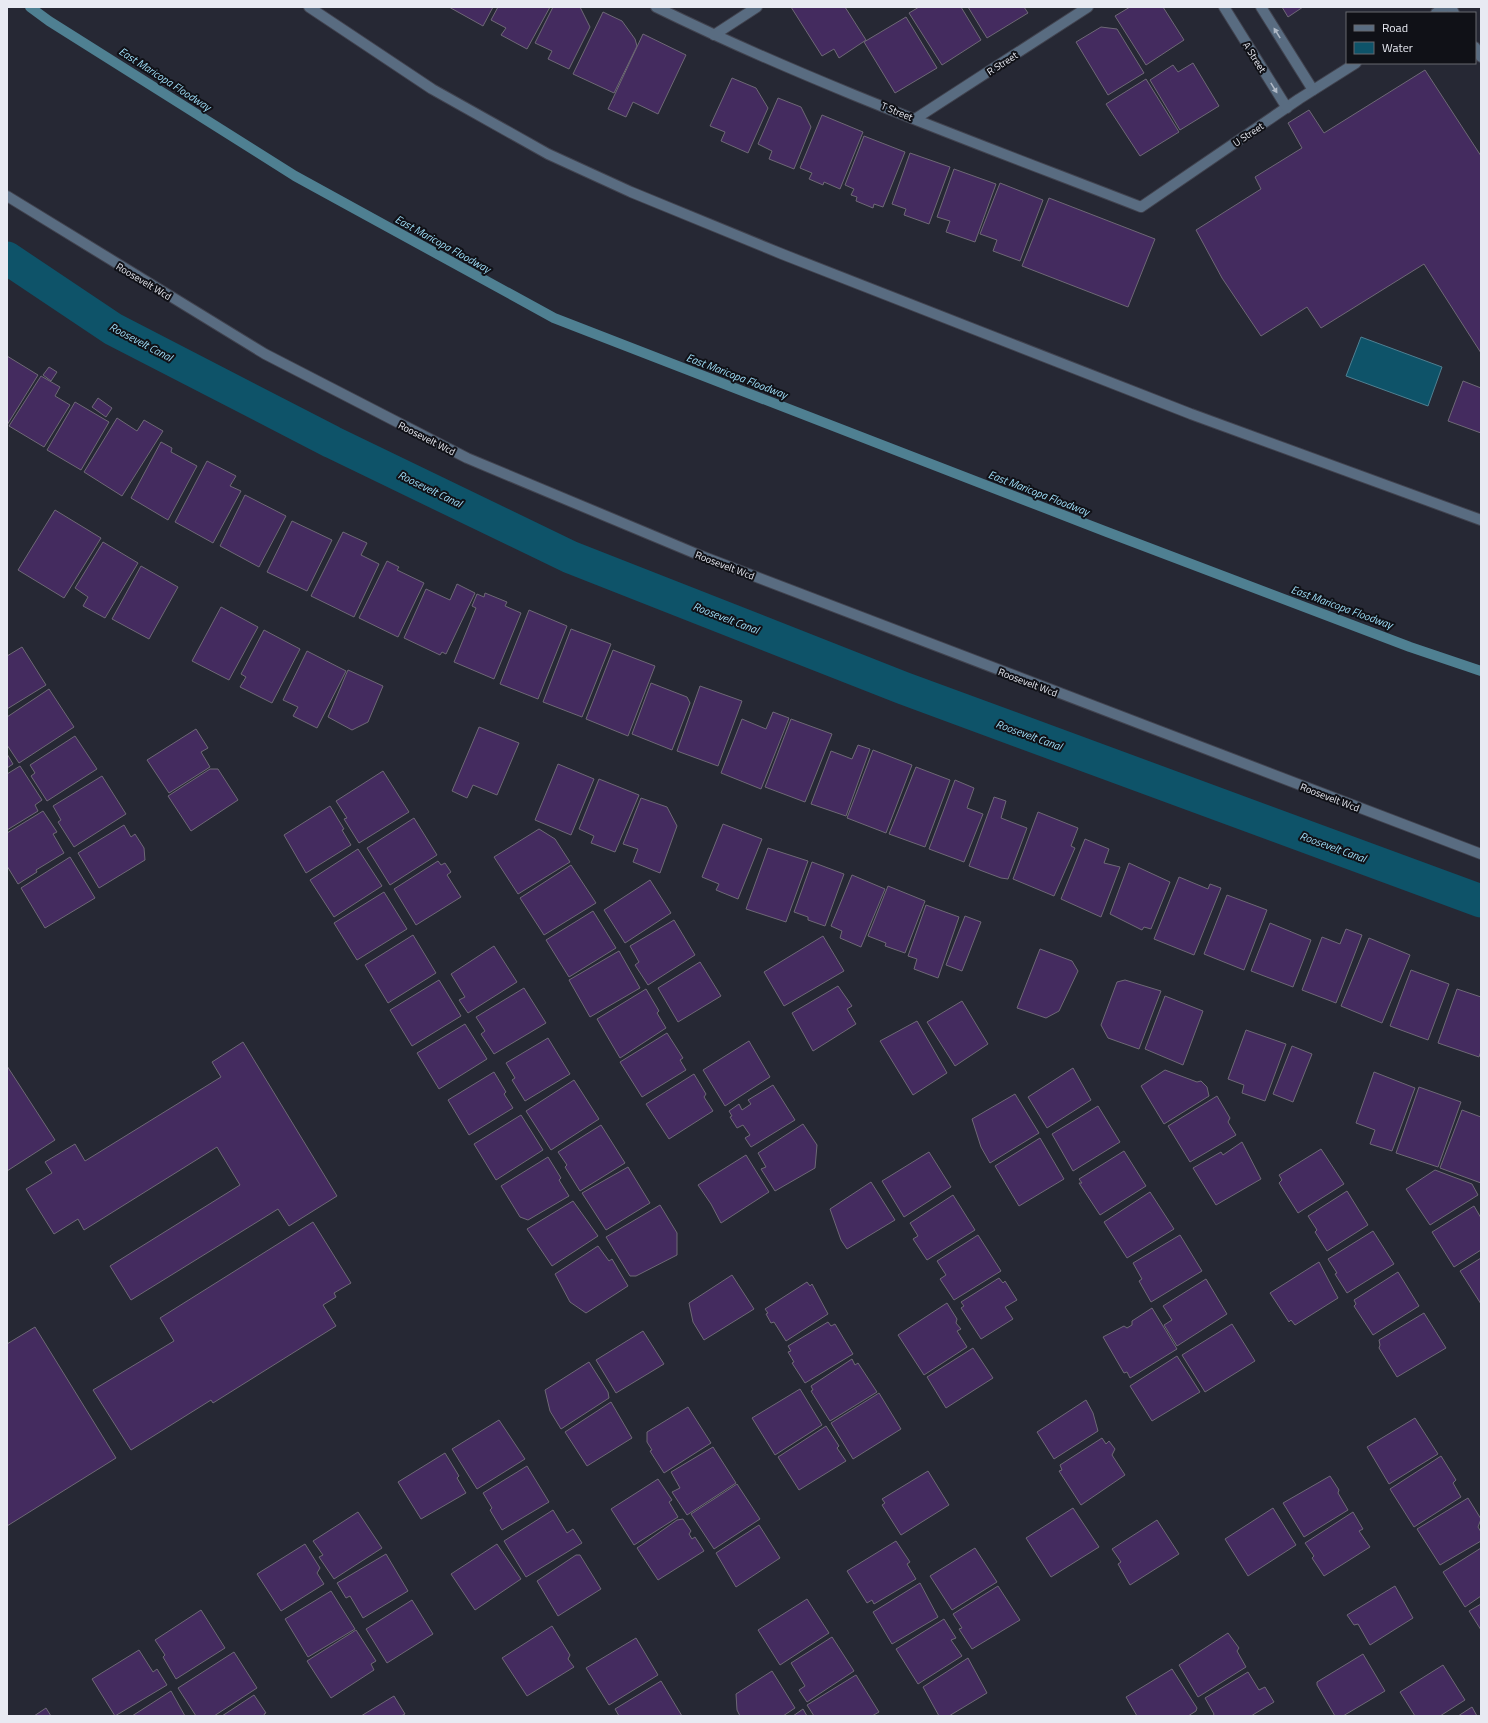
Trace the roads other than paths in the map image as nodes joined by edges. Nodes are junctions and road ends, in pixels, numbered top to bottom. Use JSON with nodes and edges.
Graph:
{"nodes":[{"id":1,"x":309,"y":7,"type":"edge"},
{"id":2,"x":656,"y":7,"type":"edge"},
{"id":3,"x":758,"y":7,"type":"edge"},
{"id":4,"x":1088,"y":7,"type":"edge"},
{"id":5,"x":1224,"y":7,"type":"edge"},
{"id":6,"x":1261,"y":7,"type":"edge"},
{"id":7,"x":714,"y":35,"type":"junction"},
{"id":8,"x":1354,"y":64,"type":"edge"},
{"id":9,"x":1312,"y":90,"type":"junction"},
{"id":10,"x":1287,"y":108,"type":"junction"},
{"id":11,"x":916,"y":119,"type":"junction"},
{"id":12,"x":7,"y":196,"type":"edge"},
{"id":13,"x":1141,"y":207,"type":"joint"},
{"id":14,"x":1481,"y":520,"type":"edge"},
{"id":15,"x":1481,"y":854,"type":"edge"}],
"edges":[{"from":1,"to":14,"type":"street"},
{"from":2,"to":7,"type":"street","name":"T Street"},
{"from":3,"to":7,"type":"street"},
{"from":4,"to":11,"type":"street","name":"R Street"},
{"from":5,"to":10,"type":"street","name":"A Street","one_way":true},
{"from":9,"to":6,"type":"street","one_way":true},
{"from":7,"to":11,"type":"street","name":"T Street"},
{"from":8,"to":9,"type":"street","name":"U Street"},
{"from":9,"to":10,"type":"street","name":"U Street"},
{"from":10,"to":13,"type":"street","name":"U Street"},
{"from":11,"to":13,"type":"street","name":"T Street"},
{"from":12,"to":15,"type":"street","name":"Roosevelt Wcd"}]}
